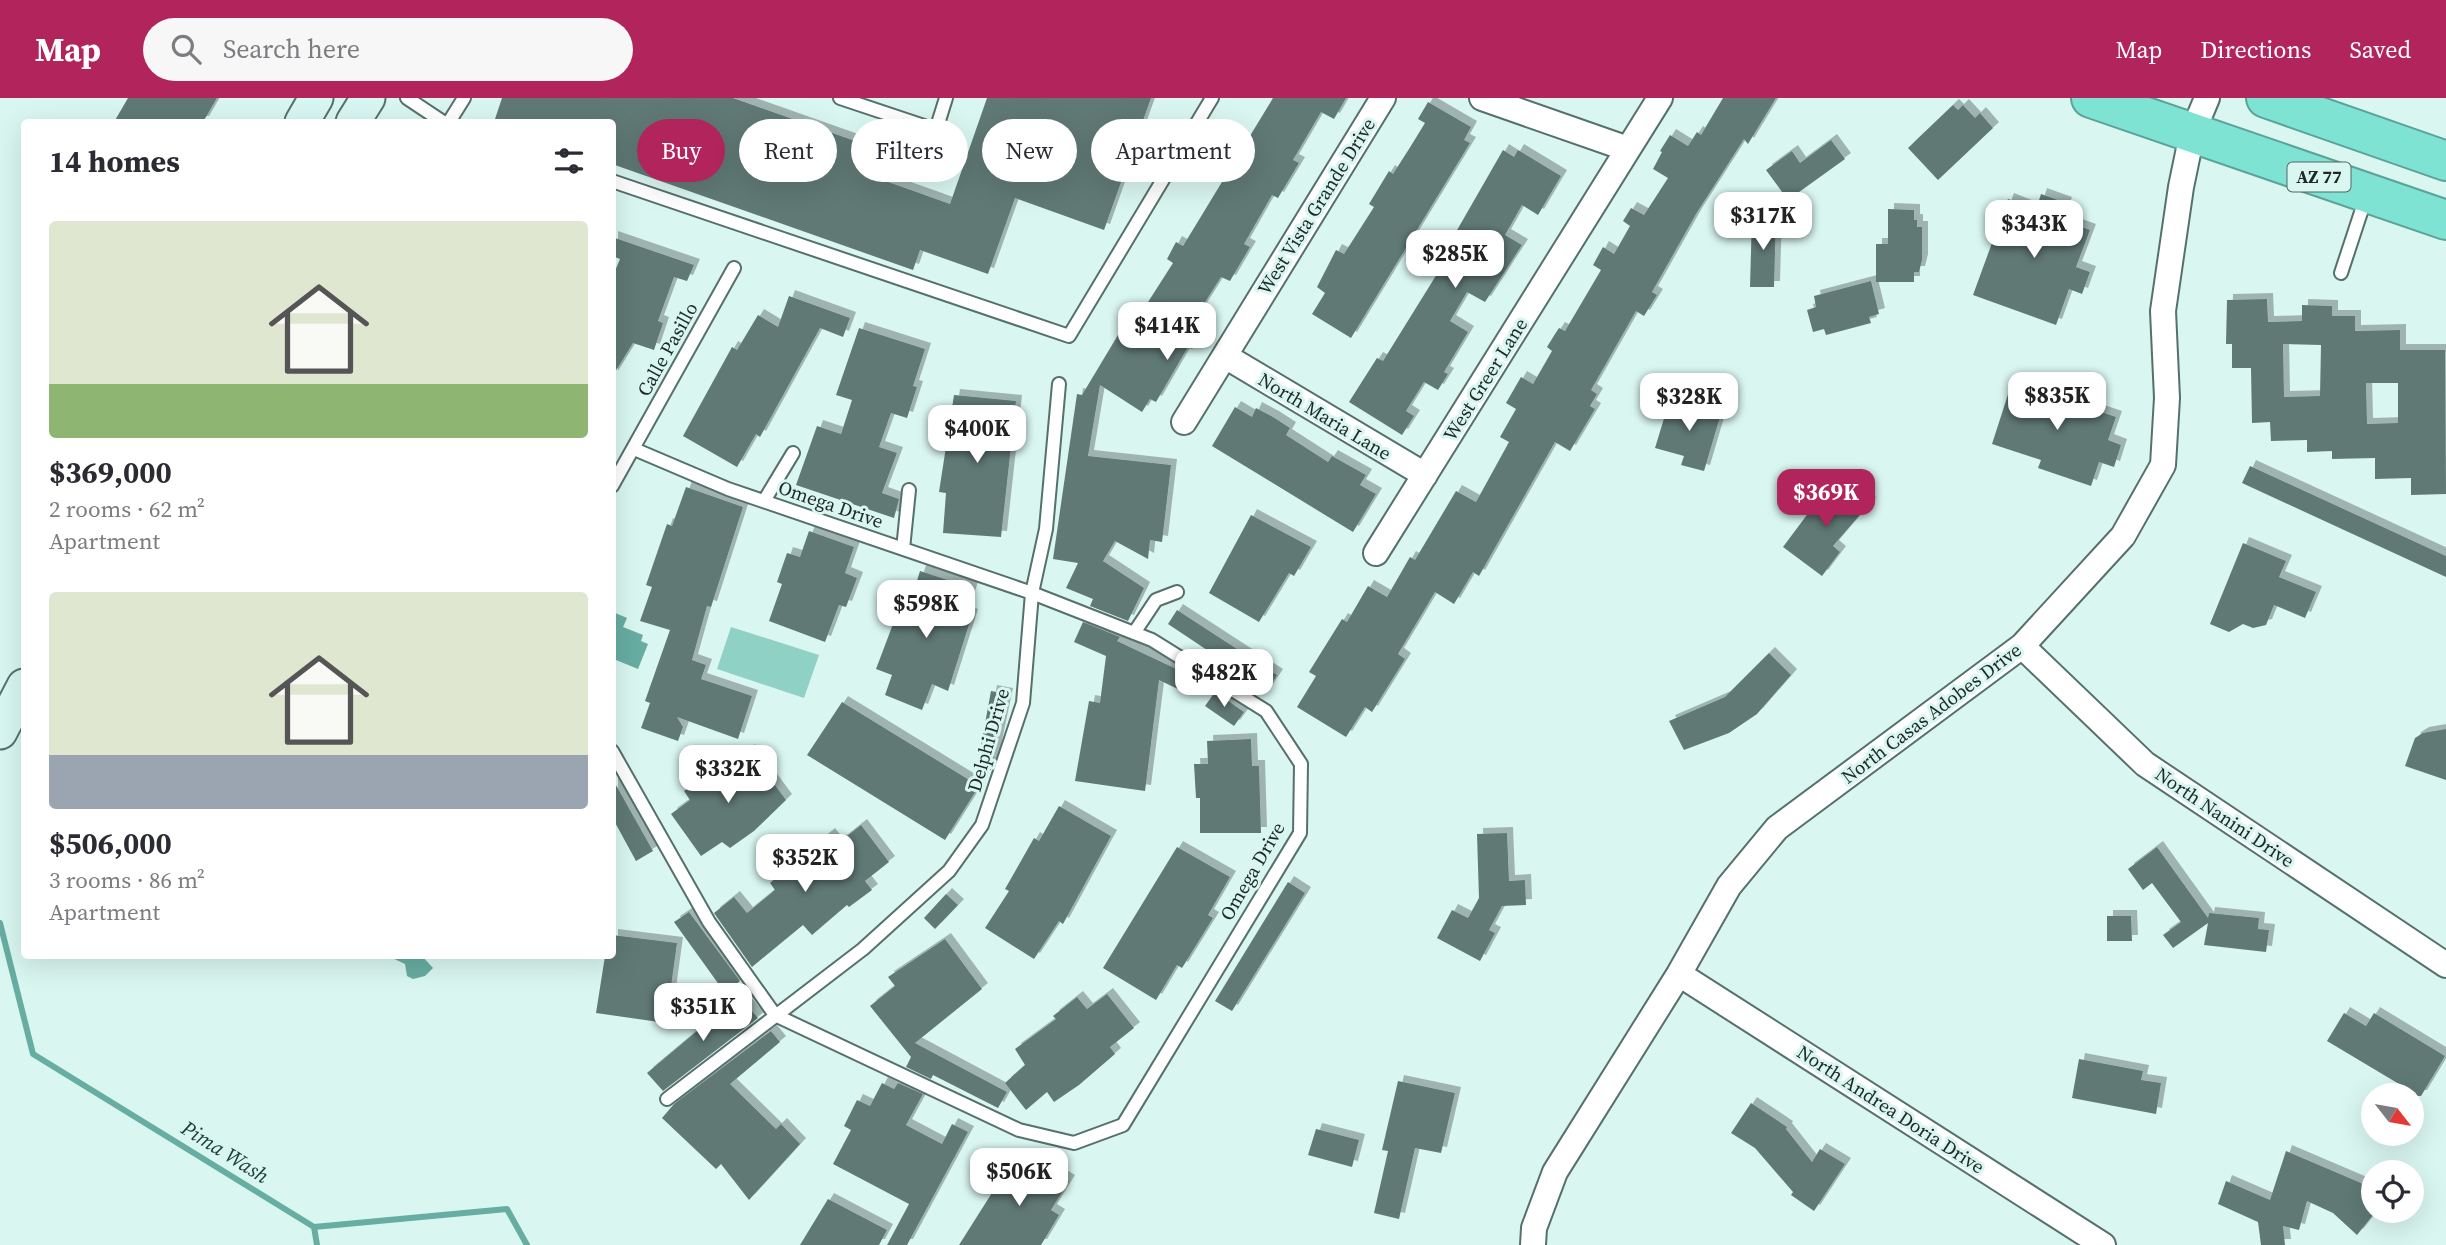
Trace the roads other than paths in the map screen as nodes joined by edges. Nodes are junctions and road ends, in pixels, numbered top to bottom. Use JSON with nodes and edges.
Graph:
{"nodes":[{"id":1,"x":368,"y":98,"type":"edge"},
{"id":2,"x":407,"y":98,"type":"edge"},
{"id":3,"x":464,"y":98,"type":"edge"},
{"id":4,"x":840,"y":98,"type":"edge"},
{"id":5,"x":946,"y":98,"type":"edge"},
{"id":6,"x":1212,"y":98,"type":"edge"},
{"id":7,"x":1383,"y":98,"type":"edge"},
{"id":8,"x":1482,"y":98,"type":"edge"},
{"id":9,"x":1660,"y":98,"type":"edge"},
{"id":10,"x":2091,"y":98,"type":"edge"},
{"id":11,"x":2207,"y":98,"type":"edge"},
{"id":12,"x":2266,"y":98,"type":"edge"},
{"id":13,"x":355,"y":119,"type":"edge"},
{"id":14,"x":438,"y":119,"type":"edge"},
{"id":15,"x":451,"y":119,"type":"edge"},
{"id":16,"x":2192,"y":134,"type":"junction"},
{"id":17,"x":1628,"y":149,"type":"junction"},
{"id":18,"x":2446,"y":161,"type":"edge"},
{"id":19,"x":616,"y":182,"type":"edge"},
{"id":20,"x":2368,"y":193,"type":"junction"},
{"id":21,"x":2446,"y":220,"type":"edge"},
{"id":22,"x":734,"y":268,"type":"dead end"},
{"id":23,"x":2341,"y":273,"type":"dead end"},
{"id":24,"x":1224,"y":356,"type":"junction"},
{"id":25,"x":1059,"y":384,"type":"dead end"},
{"id":26,"x":1184,"y":422,"type":"dead end"},
{"id":27,"x":634,"y":449,"type":"junction"},
{"id":28,"x":793,"y":453,"type":"dead end"},
{"id":29,"x":1425,"y":475,"type":"junction"},
{"id":30,"x":616,"y":479,"type":"edge"},
{"id":31,"x":909,"y":490,"type":"dead end"},
{"id":32,"x":764,"y":501,"type":"junction"},
{"id":33,"x":904,"y":550,"type":"junction"},
{"id":34,"x":1377,"y":553,"type":"dead end"},
{"id":35,"x":1177,"y":592,"type":"dead end"},
{"id":36,"x":1032,"y":593,"type":"junction"},
{"id":37,"x":1133,"y":633,"type":"junction"},
{"id":38,"x":2022,"y":646,"type":"junction"},
{"id":39,"x":21,"y":692,"type":"edge"},
{"id":40,"x":0,"y":732,"type":"edge"},
{"id":41,"x":616,"y":758,"type":"edge"},
{"id":42,"x":2446,"y":965,"type":"edge"},
{"id":43,"x":1679,"y":974,"type":"junction"},
{"id":44,"x":775,"y":1015,"type":"junction"},
{"id":45,"x":667,"y":1099,"type":"dead end"},
{"id":46,"x":1533,"y":1245,"type":"edge"},
{"id":47,"x":2103,"y":1245,"type":"edge"}],
"edges":[{"from":1,"to":13,"type":"main road"},
{"from":2,"to":14,"type":"lane"},
{"from":3,"to":15,"type":"lane"},
{"from":4,"to":5,"type":"lane"},
{"from":6,"to":19,"type":"lane"},
{"from":7,"to":24,"type":"street","name":"West Vista Grande Drive"},
{"from":8,"to":17,"type":"street"},
{"from":9,"to":17,"type":"street","name":"West Greer Lane"},
{"from":10,"to":16,"type":"highway","number":"AZ 77"},
{"from":11,"to":16,"type":"street","name":"North Casas Adobes Drive"},
{"from":12,"to":18,"type":"highway"},
{"from":16,"to":20,"type":"highway","number":"AZ 77"},
{"from":16,"to":38,"type":"street","name":"North Casas Adobes Drive"},
{"from":17,"to":29,"type":"street","name":"West Greer Lane"},
{"from":20,"to":21,"type":"highway","number":"AZ 77"},
{"from":20,"to":23,"type":"lane"},
{"from":22,"to":27,"type":"lane","name":"Calle Pasillo"},
{"from":24,"to":26,"type":"street","name":"West Vista Grande Drive"},
{"from":24,"to":29,"type":"street","name":"North Maria Lane"},
{"from":25,"to":36,"type":"lane","name":"Delphi Drive"},
{"from":27,"to":30,"type":"lane","name":"Calle Pasillo"},
{"from":27,"to":32,"type":"lane","name":"Omega Drive"},
{"from":28,"to":32,"type":"lane"},
{"from":29,"to":34,"type":"street","name":"West Greer Lane"},
{"from":31,"to":33,"type":"lane"},
{"from":32,"to":33,"type":"lane","name":"Omega Drive"},
{"from":33,"to":36,"type":"lane","name":"Omega Drive"},
{"from":35,"to":37,"type":"lane"},
{"from":36,"to":37,"type":"lane","name":"Omega Drive"},
{"from":36,"to":44,"type":"lane","name":"Delphi Drive"},
{"from":37,"to":44,"type":"lane","name":"Omega Drive"},
{"from":38,"to":42,"type":"street","name":"North Nanini Drive"},
{"from":38,"to":43,"type":"street","name":"North Casas Adobes Drive"},
{"from":39,"to":40,"type":"main road"},
{"from":41,"to":44,"type":"lane"},
{"from":43,"to":46,"type":"street","name":"North Casas Adobes Drive"},
{"from":43,"to":47,"type":"street","name":"North Andrea Doria Drive"},
{"from":44,"to":45,"type":"lane","name":"Delphi Drive"}]}
